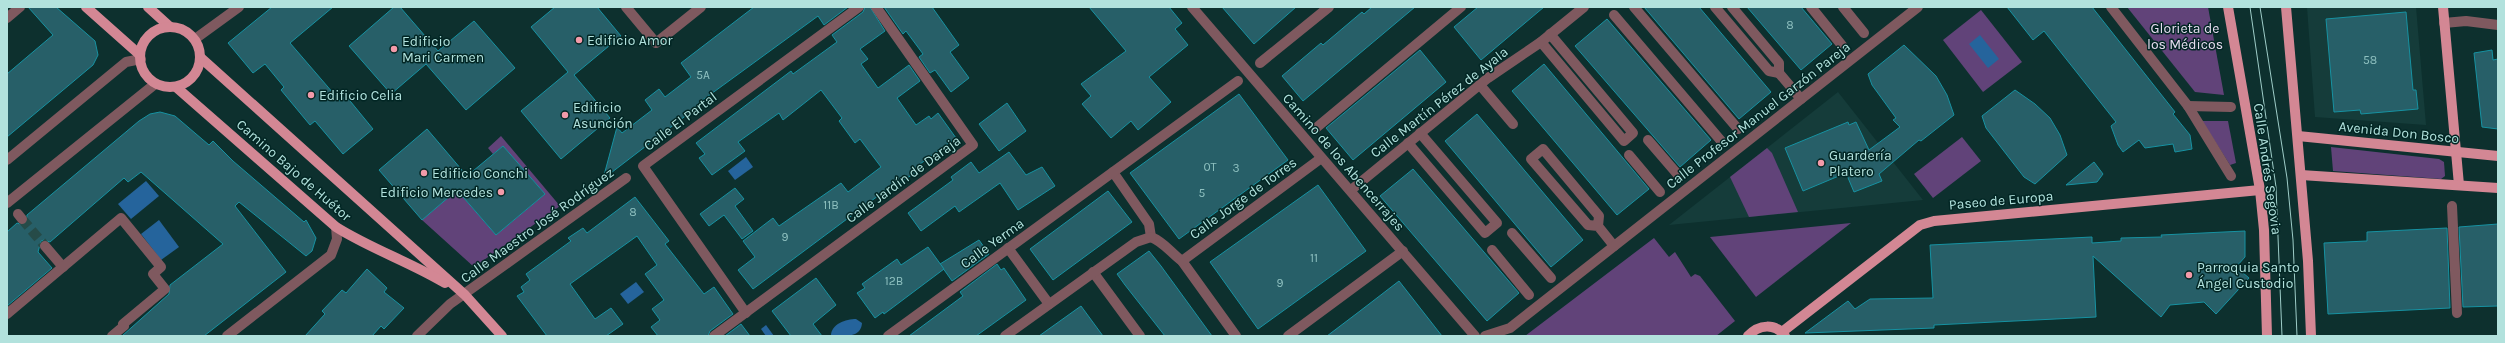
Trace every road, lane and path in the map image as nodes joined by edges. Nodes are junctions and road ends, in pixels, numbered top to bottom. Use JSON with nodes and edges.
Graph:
{"nodes":[{"id":1,"x":20,"y":7,"type":"edge"},
{"id":2,"x":86,"y":7,"type":"edge"},
{"id":3,"x":148,"y":7,"type":"edge"},
{"id":4,"x":239,"y":7,"type":"edge"},
{"id":5,"x":626,"y":7,"type":"edge"},
{"id":6,"x":701,"y":7,"type":"edge"},
{"id":7,"x":859,"y":7,"type":"edge"},
{"id":8,"x":876,"y":7,"type":"edge"},
{"id":9,"x":1192,"y":7,"type":"edge"},
{"id":10,"x":1329,"y":7,"type":"edge"},
{"id":11,"x":1460,"y":7,"type":"edge"},
{"id":12,"x":1584,"y":7,"type":"edge"},
{"id":13,"x":1634,"y":7,"type":"edge"},
{"id":14,"x":1715,"y":7,"type":"edge"},
{"id":15,"x":1732,"y":7,"type":"edge"},
{"id":16,"x":1811,"y":7,"type":"edge"},
{"id":17,"x":1843,"y":7,"type":"edge"},
{"id":18,"x":1918,"y":7,"type":"edge"},
{"id":19,"x":2111,"y":7,"type":"edge"},
{"id":20,"x":2228,"y":7,"type":"edge"},
{"id":21,"x":2286,"y":7,"type":"edge"},
{"id":22,"x":2443,"y":7,"type":"edge"},
{"id":23,"x":1614,"y":15,"type":"dead end"},
{"id":24,"x":7,"y":18,"type":"edge"},
{"id":25,"x":2444,"y":23,"type":"junction"},
{"id":26,"x":2498,"y":25,"type":"edge"},
{"id":27,"x":170,"y":27,"type":"junction"},
{"id":28,"x":1864,"y":33,"type":"dead end"},
{"id":29,"x":1550,"y":34,"type":"junction"},
{"id":30,"x":195,"y":39,"type":"junction"},
{"id":31,"x":1541,"y":42,"type":"junction"},
{"id":32,"x":1844,"y":48,"type":"dead end"},
{"id":33,"x":140,"y":57,"type":"junction"},
{"id":34,"x":201,"y":58,"type":"junction"},
{"id":35,"x":1260,"y":63,"type":"dead end"},
{"id":36,"x":1779,"y":73,"type":"junction"},
{"id":37,"x":1238,"y":81,"type":"dead end"},
{"id":38,"x":155,"y":84,"type":"junction"},
{"id":39,"x":1480,"y":85,"type":"junction"},
{"id":40,"x":176,"y":87,"type":"junction"},
{"id":41,"x":1801,"y":99,"type":"junction"},
{"id":42,"x":2188,"y":106,"type":"junction"},
{"id":43,"x":2231,"y":107,"type":"dead end"},
{"id":44,"x":1512,"y":124,"type":"dead end"},
{"id":45,"x":1316,"y":128,"type":"dead end"},
{"id":46,"x":1738,"y":129,"type":"dead end"},
{"id":47,"x":1420,"y":134,"type":"junction"},
{"id":48,"x":2298,"y":136,"type":"junction"},
{"id":49,"x":1648,"y":140,"type":"dead end"},
{"id":50,"x":1722,"y":142,"type":"dead end"},
{"id":51,"x":1408,"y":143,"type":"junction"},
{"id":52,"x":2457,"y":152,"type":"junction"},
{"id":53,"x":1629,"y":155,"type":"dead end"},
{"id":54,"x":2498,"y":156,"type":"edge"},
{"id":55,"x":1320,"y":159,"type":"junction"},
{"id":56,"x":7,"y":160,"type":"edge"},
{"id":57,"x":1113,"y":172,"type":"junction"},
{"id":58,"x":1679,"y":176,"type":"dead end"},
{"id":59,"x":2231,"y":176,"type":"dead end"},
{"id":60,"x":2301,"y":176,"type":"junction"},
{"id":61,"x":626,"y":178,"type":"dead end"},
{"id":62,"x":2459,"y":185,"type":"junction"},
{"id":63,"x":2498,"y":188,"type":"edge"},
{"id":64,"x":1351,"y":190,"type":"junction"},
{"id":65,"x":2260,"y":190,"type":"junction"},
{"id":66,"x":1660,"y":192,"type":"dead end"},
{"id":67,"x":7,"y":203,"type":"edge"},
{"id":68,"x":2452,"y":206,"type":"dead end"},
{"id":69,"x":1598,"y":226,"type":"junction"},
{"id":70,"x":336,"y":227,"type":"junction"},
{"id":71,"x":1512,"y":233,"type":"dead end"},
{"id":72,"x":1151,"y":237,"type":"junction"},
{"id":73,"x":45,"y":246,"type":"tunnel mouth"},
{"id":74,"x":1614,"y":246,"type":"junction"},
{"id":75,"x":1008,"y":248,"type":"junction"},
{"id":76,"x":1492,"y":250,"type":"dead end"},
{"id":77,"x":1403,"y":251,"type":"junction"},
{"id":78,"x":1182,"y":261,"type":"junction"},
{"id":79,"x":63,"y":267,"type":"junction"},
{"id":80,"x":1093,"y":272,"type":"junction"},
{"id":81,"x":1550,"y":278,"type":"dead end"},
{"id":82,"x":1529,"y":294,"type":"dead end"},
{"id":83,"x":465,"y":295,"type":"junction"},
{"id":84,"x":1049,"y":304,"type":"junction"},
{"id":85,"x":2457,"y":312,"type":"dead end"},
{"id":86,"x":746,"y":313,"type":"junction"},
{"id":87,"x":7,"y":314,"type":"edge"},
{"id":88,"x":1784,"y":334,"type":"edge"},
{"id":89,"x":112,"y":336,"type":"edge"},
{"id":90,"x":228,"y":336,"type":"edge"},
{"id":91,"x":417,"y":336,"type":"edge"},
{"id":92,"x":502,"y":336,"type":"edge"},
{"id":93,"x":714,"y":336,"type":"edge"},
{"id":94,"x":888,"y":336,"type":"edge"},
{"id":95,"x":1005,"y":336,"type":"edge"},
{"id":96,"x":1140,"y":336,"type":"edge"},
{"id":97,"x":1236,"y":336,"type":"edge"},
{"id":98,"x":1288,"y":336,"type":"edge"},
{"id":99,"x":1475,"y":336,"type":"edge"},
{"id":100,"x":1486,"y":336,"type":"edge"},
{"id":101,"x":1748,"y":336,"type":"edge"},
{"id":102,"x":2267,"y":336,"type":"edge"},
{"id":103,"x":2311,"y":336,"type":"edge"}],
"edges":[{"from":1,"to":24,"type":"street"},
{"from":2,"to":33,"type":"main road"},
{"from":3,"to":27,"type":"main road"},
{"from":4,"to":30,"type":"street"},
{"from":5,"to":6,"type":"street"},
{"from":7,"to":86,"type":"street","name":"Calle El Partal"},
{"from":8,"to":86,"type":"street","name":"Calle Jardín de Daraja"},
{"from":9,"to":55,"type":"street","name":"Camino de los Abencerrajes"},
{"from":10,"to":35,"type":"street"},
{"from":11,"to":45,"type":"street"},
{"from":12,"to":29,"type":"street","name":"Calle Martín Pérez de Ayala"},
{"from":13,"to":46,"type":"street"},
{"from":14,"to":36,"type":"street"},
{"from":15,"to":36,"type":"street"},
{"from":16,"to":32,"type":"street","name":"Calle Profesor Manuel Garzón Pareja"},
{"from":17,"to":28,"type":"street","name":"Calle Profesor Manuel Garzón Pareja"},
{"from":18,"to":41,"type":"street","name":"Calle Profesor Manuel Garzón Pareja"},
{"from":19,"to":42,"type":"street"},
{"from":20,"to":65,"type":"main road","name":"Calle Andrés Segovia"},
{"from":21,"to":48,"type":"main road","name":"Calle Andrés Segovia"},
{"from":22,"to":25,"type":"main road"},
{"from":23,"to":50,"type":"street"},
{"from":25,"to":26,"type":"street"},
{"from":25,"to":52,"type":"main road"},
{"from":27,"to":30,"type":"main road"},
{"from":27,"to":33,"type":"main road"},
{"from":29,"to":31,"type":"street","name":"Calle Martín Pérez de Ayala"},
{"from":29,"to":31,"type":"street"},
{"from":30,"to":34,"type":"main road"},
{"from":31,"to":39,"type":"street","name":"Calle Martín Pérez de Ayala"},
{"from":33,"to":38,"type":"main road"},
{"from":33,"to":56,"type":"street"},
{"from":34,"to":40,"type":"main road"},
{"from":34,"to":83,"type":"main road","name":"Camino Bajo de Huétor"},
{"from":36,"to":41,"type":"street"},
{"from":37,"to":57,"type":"street","name":"Calle Yerma"},
{"from":38,"to":40,"type":"main road"},
{"from":38,"to":67,"type":"street"},
{"from":39,"to":44,"type":"street"},
{"from":39,"to":47,"type":"street","name":"Calle Martín Pérez de Ayala"},
{"from":40,"to":70,"type":"main road","name":"Camino Bajo de Huétor"},
{"from":41,"to":74,"type":"street","name":"Calle Profesor Manuel Garzón Pareja"},
{"from":42,"to":43,"type":"street"},
{"from":42,"to":59,"type":"street"},
{"from":47,"to":51,"type":"street","name":"Calle Martín Pérez de Ayala"},
{"from":47,"to":51,"type":"street"},
{"from":48,"to":52,"type":"main road","name":"Avenida Don Bosco"},
{"from":48,"to":60,"type":"main road","name":"Calle Andrés Segovia"},
{"from":49,"to":58,"type":"street","name":"Calle Profesor Manuel Garzón Pareja"},
{"from":51,"to":64,"type":"street","name":"Calle Martín Pérez de Ayala"},
{"from":52,"to":54,"type":"main road","name":"Avenida Don Bosco"},
{"from":52,"to":62,"type":"main road"},
{"from":53,"to":66,"type":"street","name":"Calle Profesor Manuel Garzón Pareja"},
{"from":55,"to":64,"type":"street","name":"Camino de los Abencerrajes"},
{"from":55,"to":78,"type":"street","name":"Calle Jorge de Torres"},
{"from":57,"to":72,"type":"street"},
{"from":57,"to":75,"type":"street","name":"Calle Yerma"},
{"from":60,"to":62,"type":"main road"},
{"from":60,"to":103,"type":"main road","name":"Calle Andrés Segovia"},
{"from":61,"to":83,"type":"street","name":"Calle Maestro José Rodríguez"},
{"from":62,"to":63,"type":"main road"},
{"from":64,"to":77,"type":"street","name":"Camino de los Abencerrajes"},
{"from":65,"to":88,"type":"main road","name":"Paseo de Europa"},
{"from":65,"to":102,"type":"main road","name":"Calle Andrés Segovia"},
{"from":68,"to":85,"type":"street"},
{"from":69,"to":69,"type":"street"},
{"from":69,"to":74,"type":"street"},
{"from":70,"to":83,"type":"main road","name":"Camino Bajo de Huétor"},
{"from":70,"to":90,"type":"street"},
{"from":71,"to":81,"type":"street"},
{"from":72,"to":78,"type":"street"},
{"from":72,"to":80,"type":"street"},
{"from":73,"to":79,"type":"street"},
{"from":74,"to":100,"type":"street","name":"Calle Profesor Manuel Garzón Pareja"},
{"from":75,"to":84,"type":"street"},
{"from":75,"to":94,"type":"street","name":"Calle Yerma"},
{"from":76,"to":82,"type":"street"},
{"from":77,"to":98,"type":"street"},
{"from":77,"to":99,"type":"street","name":"Camino de los Abencerrajes"},
{"from":78,"to":97,"type":"street"},
{"from":79,"to":87,"type":"street"},
{"from":79,"to":89,"type":"street"},
{"from":80,"to":84,"type":"street"},
{"from":80,"to":96,"type":"street"},
{"from":83,"to":91,"type":"street","name":"Calle Maestro José Rodríguez"},
{"from":83,"to":92,"type":"main road","name":"Camino Bajo de Huétor"},
{"from":84,"to":95,"type":"street"},
{"from":86,"to":93,"type":"street","name":"Calle Jardín de Daraja"},
{"from":88,"to":101,"type":"main road"}]}
